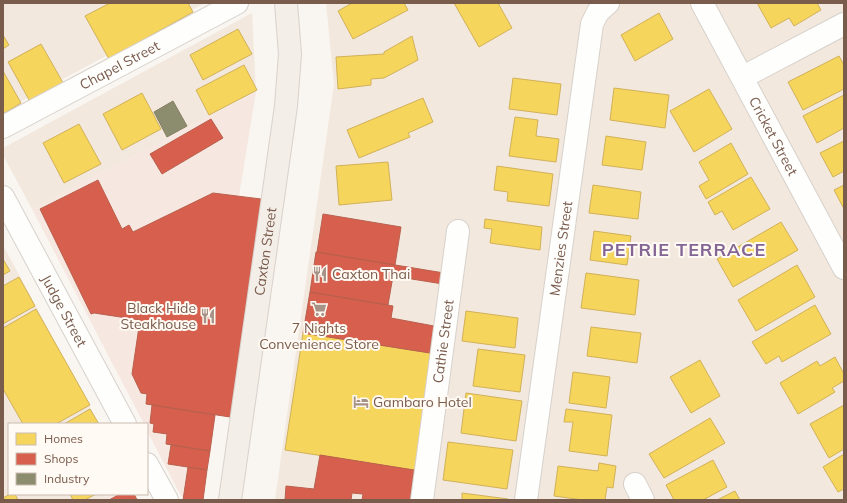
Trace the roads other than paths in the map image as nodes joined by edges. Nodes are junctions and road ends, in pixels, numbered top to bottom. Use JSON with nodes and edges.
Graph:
{"nodes":[{"id":1,"x":236,"y":3,"type":"edge"},
{"id":2,"x":286,"y":3,"type":"edge"},
{"id":3,"x":608,"y":3,"type":"edge"},
{"id":4,"x":702,"y":3,"type":"edge"},
{"id":5,"x":844,"y":24,"type":"edge"},
{"id":6,"x":743,"y":77,"type":"junction"},
{"id":7,"x":3,"y":127,"type":"edge"},
{"id":8,"x":3,"y":197,"type":"edge"},
{"id":9,"x":458,"y":231,"type":"dead end"},
{"id":10,"x":844,"y":268,"type":"edge"},
{"id":11,"x":124,"y":423,"type":"edge"},
{"id":12,"x":148,"y":466,"type":"edge"},
{"id":13,"x":167,"y":500,"type":"edge"},
{"id":14,"x":230,"y":500,"type":"edge"},
{"id":15,"x":422,"y":500,"type":"edge"},
{"id":16,"x":526,"y":500,"type":"edge"}],
"edges":[{"from":1,"to":7,"type":"street","name":"Chapel Street"},
{"from":2,"to":14,"type":"main road","name":"Caxton Street"},
{"from":3,"to":16,"type":"street","name":"Menzies Street"},
{"from":4,"to":6,"type":"street","name":"Cricket Street"},
{"from":5,"to":6,"type":"street"},
{"from":6,"to":10,"type":"street","name":"Cricket Street"},
{"from":8,"to":11,"type":"street","name":"Judge Street"},
{"from":9,"to":15,"type":"street","name":"Cathie Street"},
{"from":12,"to":13,"type":"street"}]}
